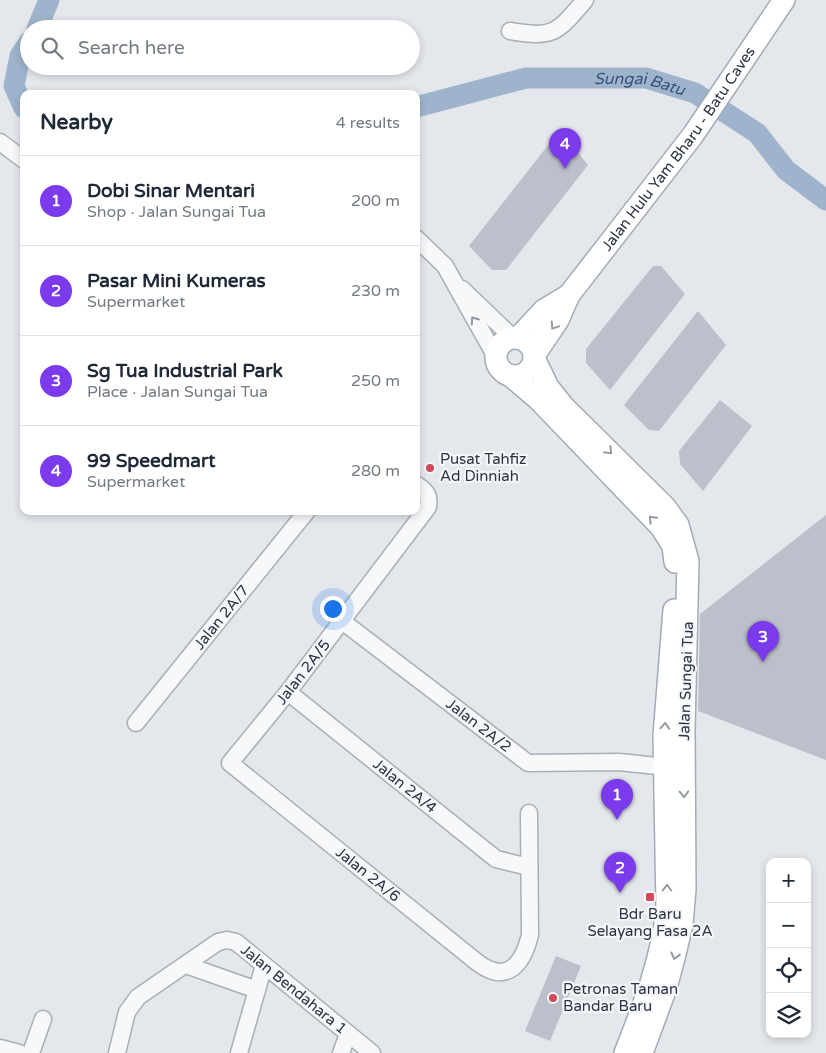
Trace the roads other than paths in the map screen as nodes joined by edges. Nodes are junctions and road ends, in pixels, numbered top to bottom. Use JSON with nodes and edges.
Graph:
{"nodes":[{"id":1,"x":585,"y":0,"type":"edge"},
{"id":2,"x":784,"y":0,"type":"edge"},
{"id":3,"x":510,"y":31,"type":"dead end"},
{"id":4,"x":0,"y":142,"type":"edge"},
{"id":5,"x":20,"y":157,"type":"edge"},
{"id":6,"x":420,"y":242,"type":"edge"},
{"id":7,"x":455,"y":283,"type":"junction"},
{"id":8,"x":569,"y":295,"type":"junction"},
{"id":9,"x":515,"y":338,"type":"junction"},
{"id":10,"x":496,"y":357,"type":"junction"},
{"id":11,"x":535,"y":357,"type":"junction"},
{"id":12,"x":511,"y":376,"type":"junction"},
{"id":13,"x":420,"y":487,"type":"edge"},
{"id":14,"x":305,"y":515,"type":"edge"},
{"id":15,"x":342,"y":621,"type":"junction"},
{"id":16,"x":288,"y":692,"type":"junction"},
{"id":17,"x":136,"y":723,"type":"dead end"},
{"id":18,"x":674,"y":760,"type":"junction"},
{"id":19,"x":230,"y":763,"type":"joint"},
{"id":20,"x":529,"y":813,"type":"dead end"},
{"id":21,"x":529,"y":867,"type":"junction"},
{"id":22,"x":186,"y":965,"type":"junction"},
{"id":23,"x":264,"y":965,"type":"junction"},
{"id":24,"x":257,"y":990,"type":"junction"},
{"id":25,"x":43,"y":1019,"type":"dead end"},
{"id":26,"x":348,"y":1034,"type":"junction"},
{"id":27,"x":0,"y":1048,"type":"edge"},
{"id":28,"x":19,"y":1053,"type":"edge"},
{"id":29,"x":31,"y":1053,"type":"edge"},
{"id":30,"x":117,"y":1053,"type":"edge"},
{"id":31,"x":239,"y":1053,"type":"edge"},
{"id":32,"x":341,"y":1053,"type":"edge"},
{"id":33,"x":372,"y":1053,"type":"edge"},
{"id":34,"x":625,"y":1053,"type":"edge"},
{"id":35,"x":642,"y":1053,"type":"edge"}],
"edges":[{"from":1,"to":3,"type":"street"},
{"from":2,"to":8,"type":"main road","name":"Jalan Hulu Yam Bharu - Batu Caves"},
{"from":4,"to":5,"type":"street"},
{"from":6,"to":7,"type":"street"},
{"from":7,"to":9,"type":"street"},
{"from":10,"to":7,"type":"street","one_way":true},
{"from":8,"to":9,"type":"main road","name":"Jalan Hulu Yam Bharu - Batu Caves"},
{"from":8,"to":11,"type":"main road","name":"Jalan Hulu Yam Bharu - Batu Caves","one_way":true},
{"from":9,"to":10,"type":"main road"},
{"from":9,"to":11,"type":"main road"},
{"from":10,"to":12,"type":"main road"},
{"from":11,"to":12,"type":"main road"},
{"from":11,"to":18,"type":"main road","name":"Jalan Sungai Tua","one_way":true},
{"from":18,"to":12,"type":"main road","name":"Jalan Sungai Tua","one_way":true},
{"from":13,"to":15,"type":"street","name":"Jalan 2A/5"},
{"from":14,"to":17,"type":"street","name":"Jalan 2A/7"},
{"from":15,"to":16,"type":"street","name":"Jalan 2A/5"},
{"from":15,"to":18,"type":"street","name":"Jalan 2A/2"},
{"from":16,"to":19,"type":"street","name":"Jalan 2A/5"},
{"from":16,"to":21,"type":"street","name":"Jalan 2A/4"},
{"from":34,"to":18,"type":"main road","name":"Jalan Sungai Tua","one_way":true},
{"from":18,"to":35,"type":"main road","name":"Jalan Sungai Tua","one_way":true},
{"from":19,"to":21,"type":"street","name":"Jalan 2A/6"},
{"from":20,"to":21,"type":"street"},
{"from":22,"to":23,"type":"street","name":"Jalan Bendahara 1"},
{"from":22,"to":24,"type":"street"},
{"from":22,"to":30,"type":"street","name":"Jalan Bendahara 1"},
{"from":23,"to":24,"type":"street"},
{"from":23,"to":26,"type":"street","name":"Jalan Bendahara 1"},
{"from":24,"to":31,"type":"street"},
{"from":25,"to":29,"type":"street"},
{"from":26,"to":32,"type":"street"},
{"from":26,"to":33,"type":"street","name":"Jalan Bendahara 1"},
{"from":27,"to":28,"type":"street"}]}
